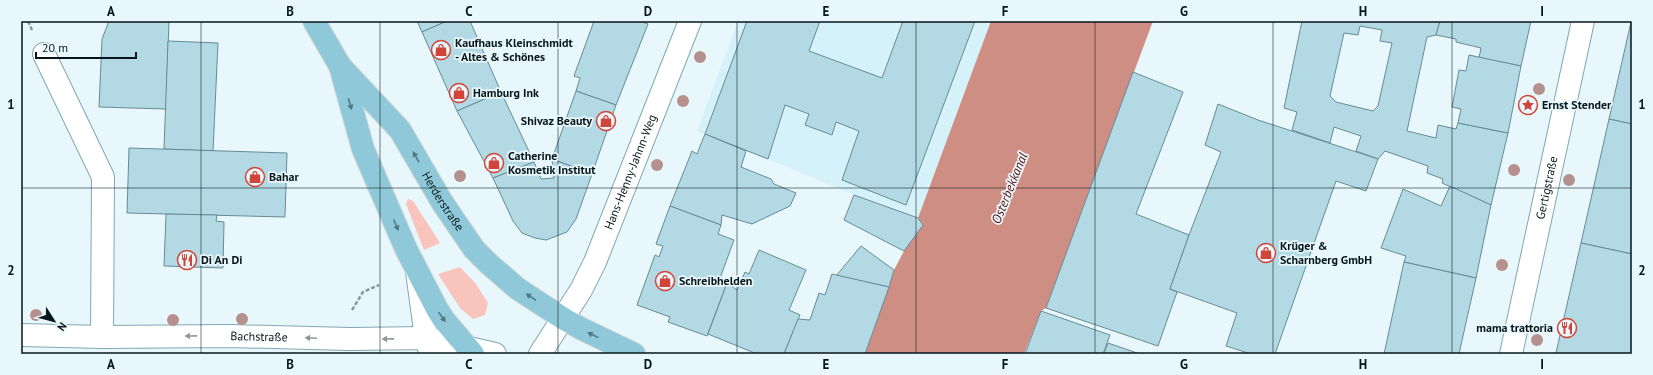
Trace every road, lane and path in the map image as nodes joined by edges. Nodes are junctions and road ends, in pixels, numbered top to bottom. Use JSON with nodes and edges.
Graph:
{"nodes":[{"id":1,"x":314,"y":21,"type":"edge"},
{"id":2,"x":690,"y":21,"type":"edge"},
{"id":3,"x":1583,"y":21,"type":"edge"},
{"id":4,"x":44,"y":54,"type":"dead end"},
{"id":5,"x":340,"y":66,"type":"junction"},
{"id":6,"x":417,"y":271,"type":"junction"},
{"id":7,"x":564,"y":319,"type":"junction"},
{"id":8,"x":21,"y":335,"type":"edge"},
{"id":9,"x":102,"y":337,"type":"junction"},
{"id":10,"x":428,"y":346,"type":"edge"},
{"id":11,"x":469,"y":350,"type":"edge"},
{"id":12,"x":495,"y":354,"type":"edge"},
{"id":13,"x":540,"y":354,"type":"edge"},
{"id":14,"x":634,"y":354,"type":"edge"},
{"id":15,"x":1511,"y":354,"type":"edge"}],
"edges":[{"from":1,"to":5,"type":"main road","name":"Herderstraße"},
{"from":2,"to":7,"type":"street","name":"Hans-Henny-Jahnn-Weg"},
{"from":3,"to":15,"type":"street","name":"Gertigstraße"},
{"from":4,"to":9,"type":"street"},
{"from":5,"to":6,"type":"main road","name":"Herderstraße","one_way":true},
{"from":7,"to":5,"type":"main road","name":"Herderstraße","one_way":true},
{"from":6,"to":10,"type":"street"},
{"from":6,"to":11,"type":"main road","name":"Herderstraße","one_way":true},
{"from":7,"to":13,"type":"street","name":"Hans-Henny-Jahnn-Weg"},
{"from":14,"to":7,"type":"main road","one_way":true},
{"from":8,"to":9,"type":"street","name":"Bachstraße"},
{"from":10,"to":9,"type":"street","name":"Bachstraße","one_way":true},
{"from":10,"to":11,"type":"street","name":"Bachstraße"},
{"from":11,"to":12,"type":"street","name":"Bachstraße"}]}
